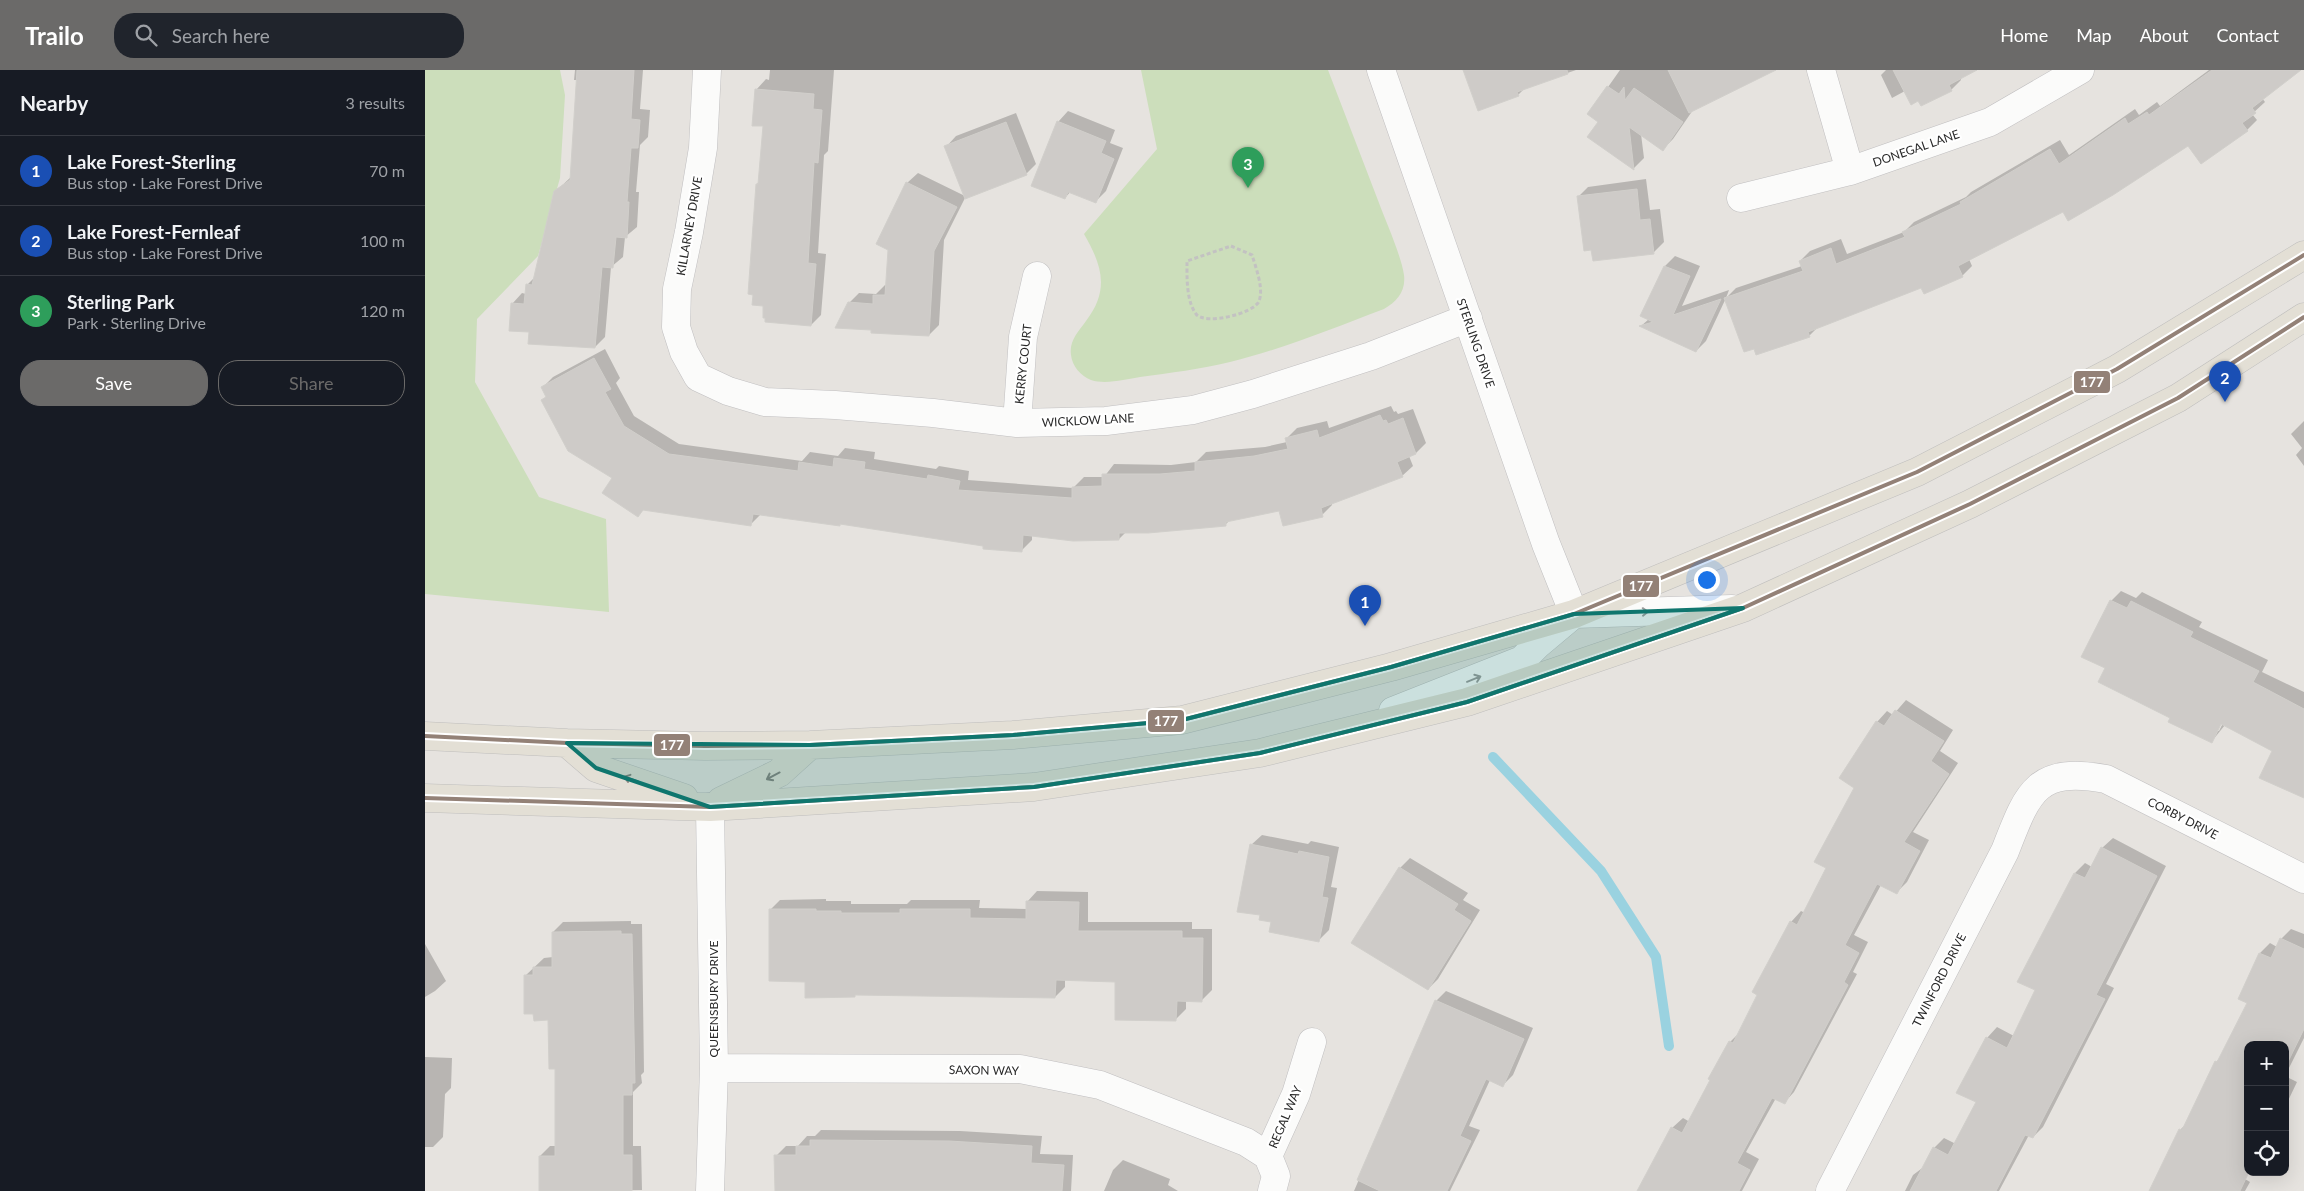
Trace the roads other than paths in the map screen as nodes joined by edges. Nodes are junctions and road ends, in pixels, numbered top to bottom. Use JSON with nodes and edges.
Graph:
{"nodes":[{"id":1,"x":707,"y":70,"type":"edge"},
{"id":2,"x":1381,"y":70,"type":"edge"},
{"id":3,"x":1821,"y":70,"type":"edge"},
{"id":4,"x":2080,"y":70,"type":"edge"},
{"id":5,"x":1849,"y":171,"type":"junction"},
{"id":6,"x":1741,"y":198,"type":"dead end"},
{"id":7,"x":2304,"y":254,"type":"edge"},
{"id":8,"x":1037,"y":276,"type":"dead end"},
{"id":9,"x":2304,"y":317,"type":"edge"},
{"id":10,"x":1468,"y":318,"type":"junction"},
{"id":11,"x":698,"y":377,"type":"joint"},
{"id":12,"x":1017,"y":423,"type":"junction"},
{"id":13,"x":1743,"y":608,"type":"junction"},
{"id":14,"x":1574,"y":614,"type":"junction"},
{"id":15,"x":425,"y":736,"type":"edge"},
{"id":16,"x":1331,"y":736,"type":"junction"},
{"id":17,"x":567,"y":743,"type":"junction"},
{"id":18,"x":810,"y":745,"type":"junction"},
{"id":19,"x":2056,"y":778,"type":"joint"},
{"id":20,"x":425,"y":798,"type":"edge"},
{"id":21,"x":710,"y":807,"type":"junction"},
{"id":22,"x":2304,"y":879,"type":"edge"},
{"id":23,"x":1312,"y":1042,"type":"dead end"},
{"id":24,"x":714,"y":1068,"type":"junction"},
{"id":25,"x":1268,"y":1156,"type":"junction"},
{"id":26,"x":710,"y":1191,"type":"edge"},
{"id":27,"x":1272,"y":1191,"type":"edge"},
{"id":28,"x":1830,"y":1191,"type":"edge"}],
"edges":[{"from":1,"to":11,"type":"street","name":"KILLARNEY DRIVE"},
{"from":2,"to":10,"type":"street","name":"STERLING DRIVE"},
{"from":3,"to":5,"type":"street"},
{"from":4,"to":5,"type":"street","name":"DONEGAL LANE"},
{"from":5,"to":6,"type":"street","name":"DONEGAL LANE"},
{"from":7,"to":14,"type":"main road"},
{"from":8,"to":12,"type":"street","name":"KERRY COURT"},
{"from":9,"to":13,"type":"main road"},
{"from":10,"to":12,"type":"street","name":"WICKLOW LANE"},
{"from":10,"to":14,"type":"street","name":"STERLING DRIVE"},
{"from":11,"to":12,"type":"street","name":"WICKLOW LANE"},
{"from":14,"to":13,"type":"street","one_way":true},
{"from":13,"to":16,"type":"main road"},
{"from":16,"to":14,"type":"street","one_way":true},
{"from":14,"to":18,"type":"main road"},
{"from":15,"to":17,"type":"main road"},
{"from":16,"to":21,"type":"main road"},
{"from":17,"to":18,"type":"main road"},
{"from":21,"to":17,"type":"main road","one_way":true},
{"from":18,"to":21,"type":"main road","one_way":true},
{"from":19,"to":22,"type":"street","name":"CORBY DRIVE"},
{"from":19,"to":28,"type":"street","name":"TWINFORD DRIVE"},
{"from":20,"to":21,"type":"main road"},
{"from":21,"to":24,"type":"street","name":"QUEENSBURY DRIVE"},
{"from":23,"to":25,"type":"street","name":"REGAL WAY"},
{"from":24,"to":25,"type":"street","name":"SAXON WAY"},
{"from":24,"to":26,"type":"street","name":"QUEENSBURY DRIVE"},
{"from":25,"to":27,"type":"street","name":"REGAL WAY"}]}
